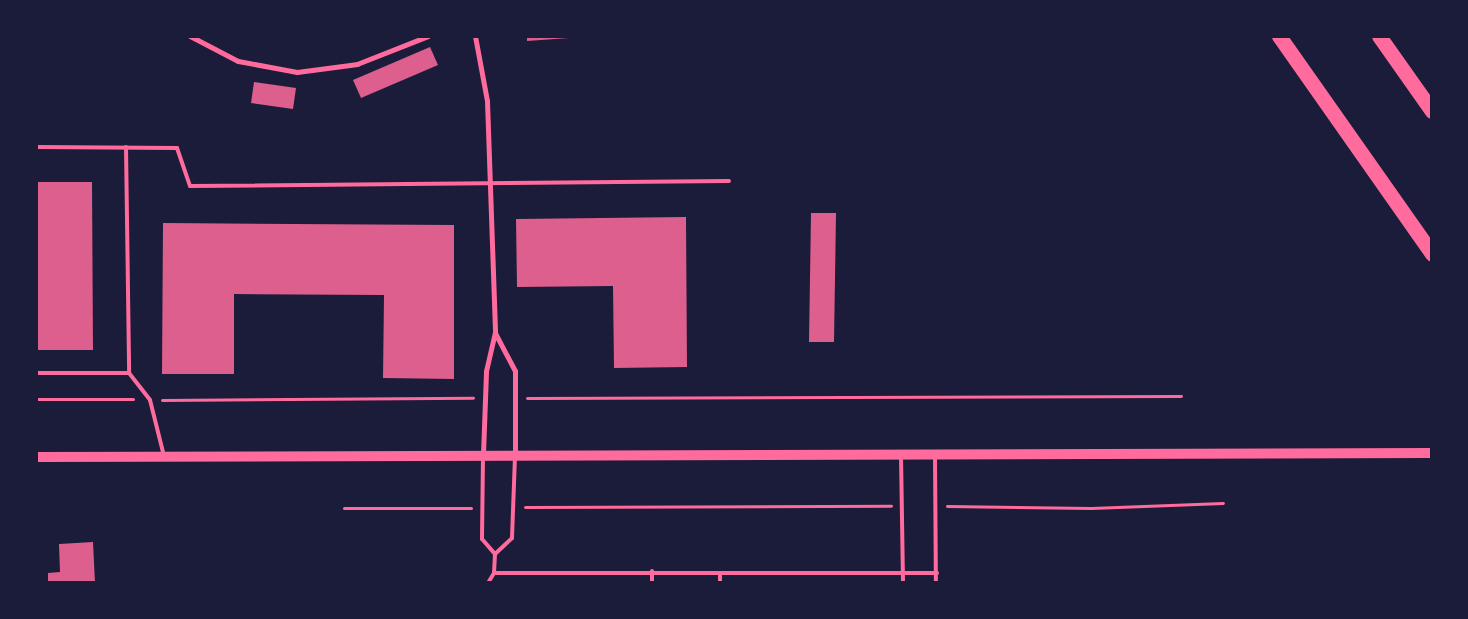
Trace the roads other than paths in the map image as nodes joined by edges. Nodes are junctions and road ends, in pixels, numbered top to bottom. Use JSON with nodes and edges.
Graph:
{"nodes":[{"id":1,"x":190,"y":36,"type":"edge"},
{"id":2,"x":428,"y":36,"type":"edge"},
{"id":3,"x":475,"y":36,"type":"edge"},
{"id":4,"x":1279,"y":36,"type":"edge"},
{"id":5,"x":1380,"y":36,"type":"edge"},
{"id":6,"x":1432,"y":111,"type":"edge"},
{"id":7,"x":36,"y":147,"type":"edge"},
{"id":8,"x":126,"y":147,"type":"junction"},
{"id":9,"x":729,"y":181,"type":"dead end"},
{"id":10,"x":491,"y":183,"type":"junction"},
{"id":11,"x":1432,"y":254,"type":"edge"},
{"id":12,"x":495,"y":333,"type":"junction"},
{"id":13,"x":36,"y":373,"type":"edge"},
{"id":14,"x":129,"y":373,"type":"junction"},
{"id":15,"x":901,"y":453,"type":"junction"},
{"id":16,"x":935,"y":453,"type":"junction"},
{"id":17,"x":1432,"y":453,"type":"edge"},
{"id":18,"x":483,"y":454,"type":"junction"},
{"id":19,"x":515,"y":454,"type":"junction"},
{"id":20,"x":164,"y":456,"type":"junction"},
{"id":21,"x":36,"y":457,"type":"edge"},
{"id":22,"x":496,"y":554,"type":"junction"},
{"id":23,"x":652,"y":571,"type":"junction"},
{"id":24,"x":903,"y":572,"type":"junction"},
{"id":25,"x":494,"y":573,"type":"junction"},
{"id":26,"x":720,"y":573,"type":"junction"},
{"id":27,"x":936,"y":573,"type":"junction"},
{"id":28,"x":488,"y":583,"type":"edge"},
{"id":29,"x":652,"y":583,"type":"edge"},
{"id":30,"x":720,"y":583,"type":"edge"},
{"id":31,"x":903,"y":583,"type":"edge"},
{"id":32,"x":936,"y":583,"type":"edge"}],
"edges":[{"from":1,"to":2,"type":"street"},
{"from":3,"to":10,"type":"street"},
{"from":4,"to":11,"type":"highway"},
{"from":5,"to":6,"type":"highway"},
{"from":7,"to":8,"type":"lane"},
{"from":8,"to":10,"type":"lane"},
{"from":8,"to":14,"type":"lane"},
{"from":9,"to":10,"type":"lane"},
{"from":10,"to":12,"type":"street"},
{"from":12,"to":18,"type":"street"},
{"from":12,"to":19,"type":"street"},
{"from":13,"to":14,"type":"lane"},
{"from":14,"to":20,"type":"lane"},
{"from":15,"to":16,"type":"main road"},
{"from":15,"to":19,"type":"main road"},
{"from":15,"to":24,"type":"lane"},
{"from":16,"to":17,"type":"main road"},
{"from":16,"to":27,"type":"lane"},
{"from":18,"to":19,"type":"main road"},
{"from":18,"to":20,"type":"main road"},
{"from":18,"to":22,"type":"lane"},
{"from":19,"to":22,"type":"lane"},
{"from":20,"to":21,"type":"main road"},
{"from":22,"to":25,"type":"lane"},
{"from":23,"to":25,"type":"lane"},
{"from":23,"to":26,"type":"lane"},
{"from":23,"to":29,"type":"lane"},
{"from":24,"to":26,"type":"lane"},
{"from":24,"to":27,"type":"lane"},
{"from":24,"to":31,"type":"lane"},
{"from":25,"to":28,"type":"lane"},
{"from":26,"to":30,"type":"lane"},
{"from":27,"to":32,"type":"lane"}]}
